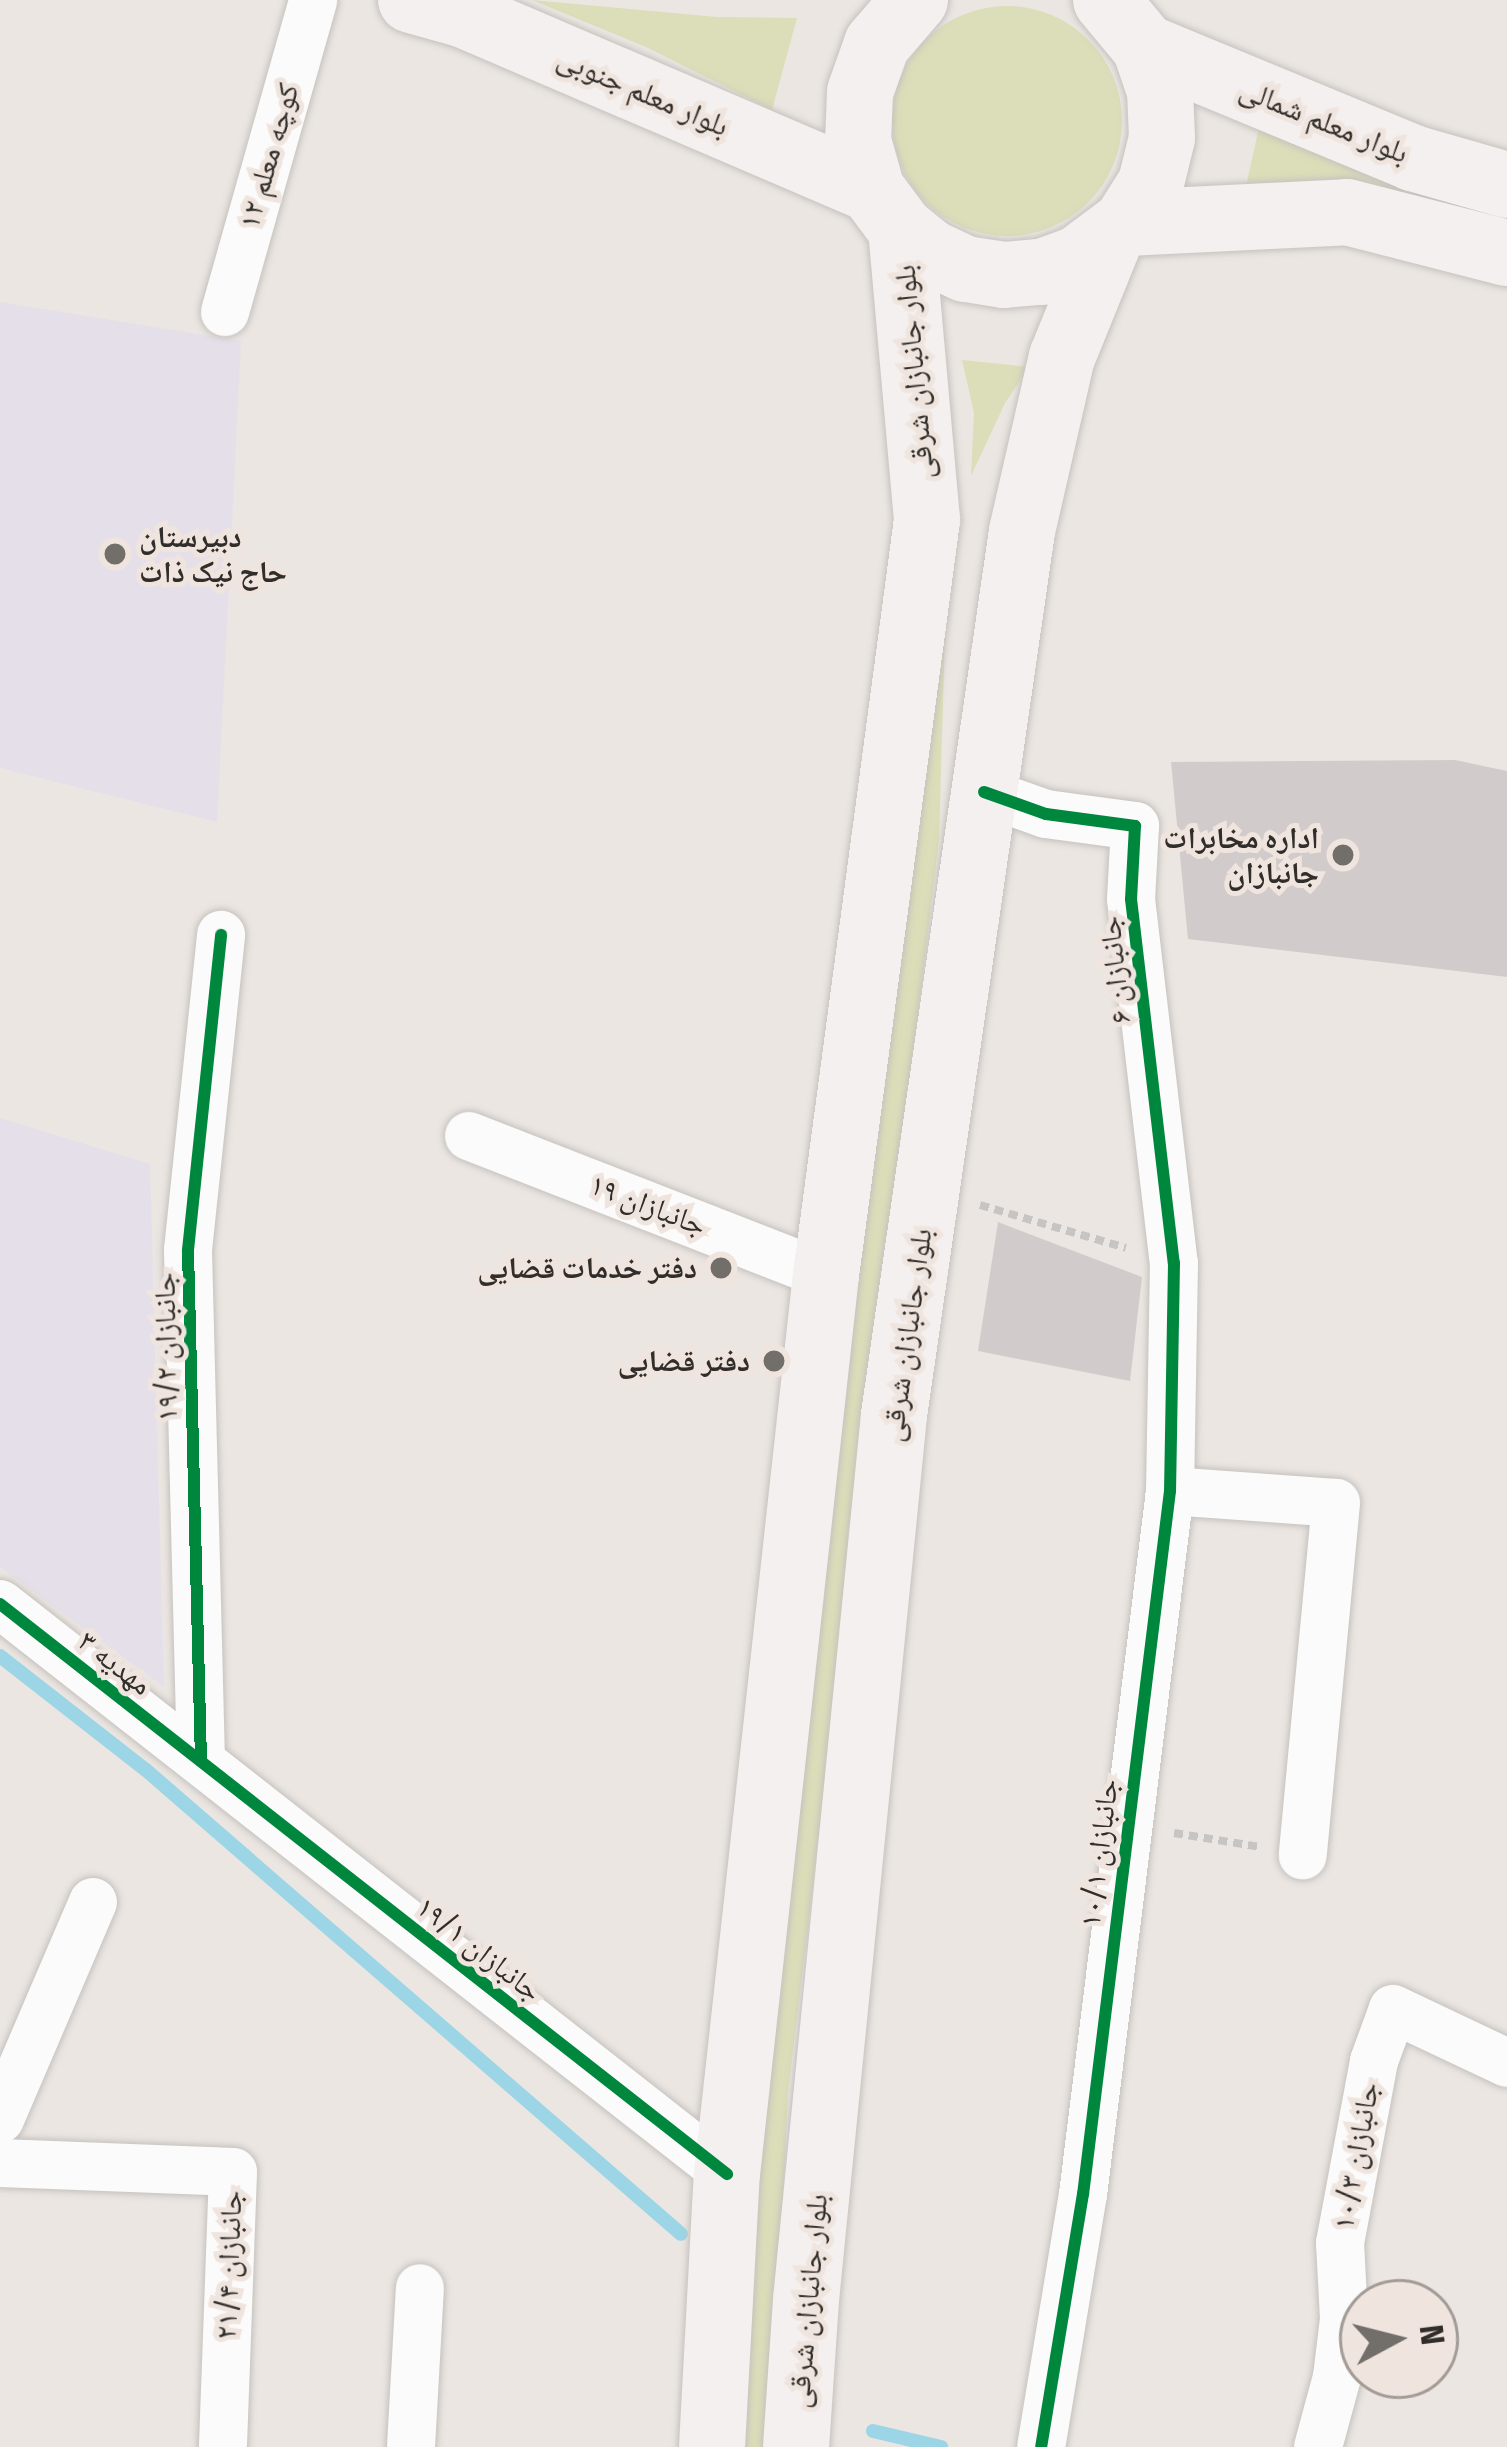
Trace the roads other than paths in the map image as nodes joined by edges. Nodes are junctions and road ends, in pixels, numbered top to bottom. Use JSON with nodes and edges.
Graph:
{"nodes":[{"id":1,"x":313,"y":0,"type":"edge"},
{"id":2,"x":410,"y":0,"type":"edge"},
{"id":3,"x":894,"y":2,"type":"edge"},
{"id":4,"x":1116,"y":12,"type":"edge"},
{"id":5,"x":1507,"y":185,"type":"edge"},
{"id":6,"x":887,"y":210,"type":"junction"},
{"id":7,"x":1118,"y":231,"type":"junction"},
{"id":8,"x":1507,"y":253,"type":"edge"},
{"id":9,"x":225,"y":312,"type":"dead end"},
{"id":10,"x":927,"y":520,"type":"junction"},
{"id":11,"x":1022,"y":531,"type":"junction"},
{"id":12,"x":984,"y":792,"type":"junction"},
{"id":13,"x":221,"y":934,"type":"dead end"},
{"id":14,"x":469,"y":1136,"type":"dead end"},
{"id":15,"x":1174,"y":1263,"type":"joint"},
{"id":16,"x":826,"y":1275,"type":"junction"},
{"id":17,"x":1170,"y":1491,"type":"junction"},
{"id":18,"x":0,"y":1604,"type":"edge"},
{"id":19,"x":201,"y":1761,"type":"junction"},
{"id":20,"x":1303,"y":1855,"type":"road end"},
{"id":21,"x":93,"y":1901,"type":"dead end"},
{"id":22,"x":1507,"y":2063,"type":"edge"},
{"id":23,"x":0,"y":2120,"type":"edge"},
{"id":24,"x":0,"y":2163,"type":"edge"},
{"id":25,"x":727,"y":2174,"type":"junction"},
{"id":26,"x":419,"y":2288,"type":"dead end"},
{"id":27,"x":223,"y":2447,"type":"edge"},
{"id":28,"x":411,"y":2447,"type":"edge"},
{"id":29,"x":712,"y":2447,"type":"edge"},
{"id":30,"x":796,"y":2447,"type":"edge"},
{"id":31,"x":1041,"y":2447,"type":"edge"},
{"id":32,"x":1318,"y":2447,"type":"edge"}],
"edges":[{"from":1,"to":9,"type":"street","name":"کوچه معلم ۱۲"},
{"from":2,"to":6,"type":"main road","name":"بلوار معلم جنوبی"},
{"from":3,"to":6,"type":"main road","name":"بلوار جانبازان شرقی"},
{"from":4,"to":5,"type":"main road","name":"بلوار معلم شمالی"},
{"from":4,"to":7,"type":"main road","name":"بلوار جانبازان شرقی"},
{"from":6,"to":7,"type":"main road","name":"بلوار معلم جنوبی"},
{"from":6,"to":10,"type":"main road","name":"بلوار جانبازان شرقی"},
{"from":7,"to":8,"type":"main road"},
{"from":7,"to":11,"type":"main road","name":"بلوار جانبازان شرقی"},
{"from":10,"to":11,"type":"main road"},
{"from":10,"to":16,"type":"main road","name":"بلوار جانبازان شرقی"},
{"from":11,"to":12,"type":"main road","name":"بلوار جانبازان شرقی"},
{"from":12,"to":15,"type":"street","name":"جانبازان ۶"},
{"from":12,"to":30,"type":"main road","name":"بلوار جانبازان شرقی"},
{"from":13,"to":19,"type":"street","name":"جانبازان ۱۹/۲"},
{"from":14,"to":16,"type":"street","name":"جانبازان ۱۹"},
{"from":15,"to":17,"type":"street","name":"جانبازان ۱۰/۱"},
{"from":16,"to":25,"type":"main road","name":"بلوار جانبازان شرقی"},
{"from":17,"to":20,"type":"street"},
{"from":17,"to":31,"type":"street","name":"جانبازان ۱۰/۱"},
{"from":18,"to":19,"type":"street","name":"مهدیه ۳"},
{"from":19,"to":25,"type":"street","name":"جانبازان ۱۹/۱"},
{"from":21,"to":23,"type":"street"},
{"from":22,"to":32,"type":"street","name":"جانبازان ۱۰/۳"},
{"from":24,"to":27,"type":"street","name":"جانبازان ۲۱/۴"},
{"from":25,"to":29,"type":"main road","name":"بلوار جانبازان شرقی"},
{"from":26,"to":28,"type":"street"}]}
